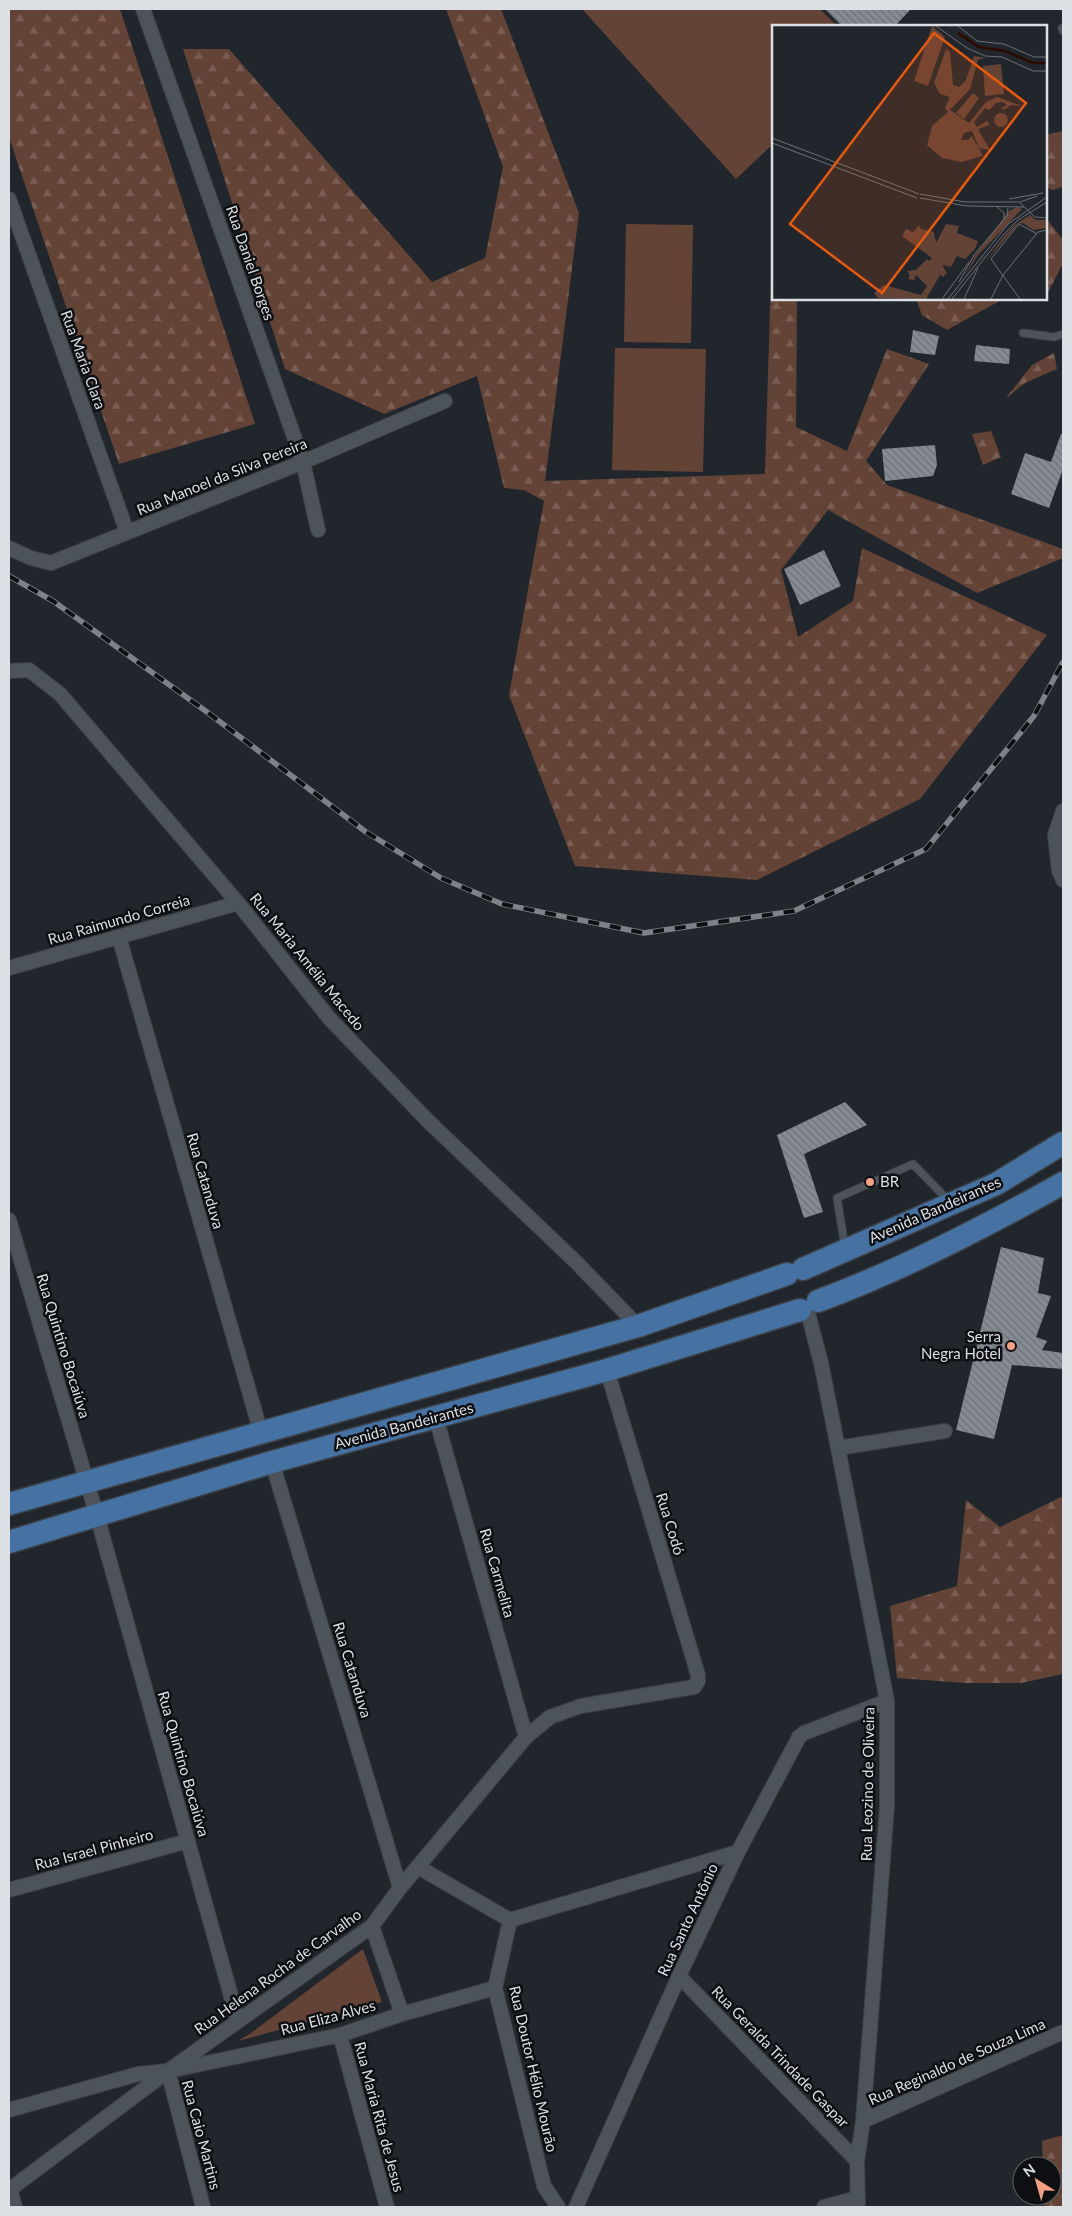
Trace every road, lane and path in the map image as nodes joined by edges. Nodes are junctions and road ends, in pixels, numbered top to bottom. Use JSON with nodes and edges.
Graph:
{"nodes":[{"id":1,"x":143,"y":9,"type":"edge"},
{"id":2,"x":9,"y":199,"type":"edge"},
{"id":3,"x":1023,"y":333,"type":"dead end"},
{"id":4,"x":1063,"y":334,"type":"edge"},
{"id":5,"x":445,"y":401,"type":"dead end"},
{"id":6,"x":303,"y":462,"type":"junction"},
{"id":7,"x":318,"y":530,"type":"dead end"},
{"id":8,"x":127,"y":532,"type":"junction"},
{"id":9,"x":9,"y":548,"type":"edge"},
{"id":10,"x":9,"y":671,"type":"edge"},
{"id":11,"x":1063,"y":811,"type":"edge"},
{"id":12,"x":1063,"y":880,"type":"edge"},
{"id":13,"x":238,"y":903,"type":"junction"},
{"id":14,"x":119,"y":937,"type":"junction"},
{"id":15,"x":9,"y":968,"type":"edge"},
{"id":16,"x":1063,"y":1143,"type":"edge"},
{"id":17,"x":1063,"y":1183,"type":"edge"},
{"id":18,"x":952,"y":1204,"type":"junction"},
{"id":19,"x":9,"y":1220,"type":"edge"},
{"id":20,"x":846,"y":1250,"type":"junction"},
{"id":21,"x":795,"y":1272,"type":"junction"},
{"id":22,"x":808,"y":1306,"type":"junction"},
{"id":23,"x":638,"y":1326,"type":"junction"},
{"id":24,"x":607,"y":1370,"type":"junction"},
{"id":25,"x":436,"y":1418,"type":"junction"},
{"id":26,"x":945,"y":1431,"type":"dead end"},
{"id":27,"x":261,"y":1433,"type":"junction"},
{"id":28,"x":838,"y":1448,"type":"junction"},
{"id":29,"x":272,"y":1462,"type":"junction"},
{"id":30,"x":87,"y":1481,"type":"junction"},
{"id":31,"x":9,"y":1504,"type":"edge"},
{"id":32,"x":97,"y":1516,"type":"junction"},
{"id":33,"x":9,"y":1542,"type":"edge"},
{"id":34,"x":694,"y":1687,"type":"joint"},
{"id":35,"x":887,"y":1701,"type":"junction"},
{"id":36,"x":526,"y":1737,"type":"junction"},
{"id":37,"x":188,"y":1841,"type":"junction"},
{"id":38,"x":738,"y":1852,"type":"junction"},
{"id":39,"x":418,"y":1867,"type":"junction"},
{"id":40,"x":9,"y":1888,"type":"edge"},
{"id":41,"x":400,"y":1888,"type":"junction"},
{"id":42,"x":510,"y":1920,"type":"junction"},
{"id":43,"x":372,"y":1926,"type":"junction"},
{"id":44,"x":679,"y":1976,"type":"junction"},
{"id":45,"x":495,"y":1988,"type":"junction"},
{"id":46,"x":402,"y":2014,"type":"junction"},
{"id":47,"x":238,"y":2021,"type":"junction"},
{"id":48,"x":1063,"y":2032,"type":"edge"},
{"id":49,"x":340,"y":2035,"type":"junction"},
{"id":50,"x":168,"y":2071,"type":"junction"},
{"id":51,"x":9,"y":2110,"type":"edge"},
{"id":52,"x":863,"y":2121,"type":"junction"},
{"id":53,"x":858,"y":2161,"type":"junction"},
{"id":54,"x":9,"y":2190,"type":"edge"},
{"id":55,"x":857,"y":2202,"type":"edge"},
{"id":56,"x":15,"y":2207,"type":"edge"},
{"id":57,"x":203,"y":2207,"type":"edge"},
{"id":58,"x":387,"y":2207,"type":"edge"},
{"id":59,"x":558,"y":2207,"type":"edge"},
{"id":60,"x":576,"y":2207,"type":"edge"},
{"id":61,"x":824,"y":2207,"type":"edge"}],
"edges":[{"from":1,"to":6,"type":"street","name":"Rua Daniel Borges"},
{"from":2,"to":8,"type":"street","name":"Rua Maria Clara"},
{"from":3,"to":4,"type":"lane"},
{"from":5,"to":6,"type":"street","name":"Rua Manoel da Silva Pereira"},
{"from":6,"to":7,"type":"street","name":"Rua Daniel Borges"},
{"from":6,"to":8,"type":"street","name":"Rua Manoel da Silva Pereira"},
{"from":8,"to":9,"type":"street","name":"Rua Manoel da Silva Pereira"},
{"from":10,"to":13,"type":"street","name":"Rua Maria Amélia Macedo"},
{"from":11,"to":12,"type":"street"},
{"from":13,"to":14,"type":"street","name":"Rua Raimundo Correia"},
{"from":13,"to":23,"type":"street","name":"Rua Maria Amélia Macedo"},
{"from":14,"to":15,"type":"street","name":"Rua Raimundo Correia"},
{"from":14,"to":27,"type":"street","name":"Rua Catanduva"},
{"from":16,"to":18,"type":"main road","name":"Avenida Bandeirantes"},
{"from":17,"to":22,"type":"main road","name":"Avenida Bandeirantes"},
{"from":18,"to":20,"type":"main road","name":"Avenida Bandeirantes"},
{"from":18,"to":20,"type":"lane"},
{"from":19,"to":30,"type":"street","name":"Rua Quintino Bocaiúva"},
{"from":20,"to":21,"type":"main road","name":"Avenida Bandeirantes"},
{"from":21,"to":22,"type":"main road"},
{"from":21,"to":22,"type":"main road"},
{"from":21,"to":23,"type":"main road","name":"Avenida Bandeirantes"},
{"from":22,"to":24,"type":"main road","name":"Avenida Bandeirantes"},
{"from":22,"to":28,"type":"street","name":"Rua Leozino de Oliveira"},
{"from":23,"to":27,"type":"main road","name":"Avenida Bandeirantes"},
{"from":24,"to":25,"type":"main road","name":"Avenida Bandeirantes"},
{"from":24,"to":34,"type":"street","name":"Rua Codó"},
{"from":25,"to":29,"type":"main road","name":"Avenida Bandeirantes"},
{"from":25,"to":36,"type":"street","name":"Rua Carmelita"},
{"from":26,"to":28,"type":"street"},
{"from":27,"to":30,"type":"main road","name":"Avenida Bandeirantes"},
{"from":28,"to":35,"type":"street","name":"Rua Leozino de Oliveira"},
{"from":29,"to":32,"type":"main road","name":"Avenida Bandeirantes"},
{"from":29,"to":41,"type":"street","name":"Rua Catanduva"},
{"from":30,"to":31,"type":"main road","name":"Avenida Bandeirantes"},
{"from":30,"to":32,"type":"street","name":"Rua Quintino Bocaiúva"},
{"from":32,"to":33,"type":"main road","name":"Avenida Bandeirantes"},
{"from":32,"to":37,"type":"street","name":"Rua Quintino Bocaiúva"},
{"from":34,"to":36,"type":"street","name":"Rua Helena Rocha de Carvalho"},
{"from":35,"to":38,"type":"street","name":"Rua Santo Antônio"},
{"from":35,"to":52,"type":"street","name":"Rua Leozino de Oliveira"},
{"from":36,"to":39,"type":"street","name":"Rua Helena Rocha de Carvalho"},
{"from":37,"to":40,"type":"street","name":"Rua Israel Pinheiro"},
{"from":37,"to":47,"type":"street","name":"Rua Quintino Bocaiúva"},
{"from":38,"to":42,"type":"street"},
{"from":38,"to":44,"type":"street","name":"Rua Santo Antônio"},
{"from":39,"to":41,"type":"street","name":"Rua Helena Rocha de Carvalho"},
{"from":39,"to":42,"type":"street"},
{"from":41,"to":43,"type":"street","name":"Rua Helena Rocha de Carvalho"},
{"from":42,"to":45,"type":"street","name":"Rua Doutor Hélio Mourão"},
{"from":43,"to":46,"type":"street"},
{"from":43,"to":47,"type":"street","name":"Rua Helena Rocha de Carvalho"},
{"from":44,"to":53,"type":"street","name":"Rua Geralda Trindade Gaspar"},
{"from":44,"to":60,"type":"street","name":"Rua Santo Antônio"},
{"from":45,"to":46,"type":"street","name":"Rua Eliza Alves"},
{"from":45,"to":59,"type":"street","name":"Rua Doutor Hélio Mourão"},
{"from":46,"to":49,"type":"street","name":"Rua Eliza Alves"},
{"from":47,"to":50,"type":"street","name":"Rua Helena Rocha de Carvalho"},
{"from":48,"to":52,"type":"street","name":"Rua Reginaldo de Souza Lima"},
{"from":49,"to":50,"type":"street","name":"Rua Eliza Alves"},
{"from":49,"to":58,"type":"street","name":"Rua Maria Rita de Jesus"},
{"from":50,"to":51,"type":"street","name":"Rua Eliza Alves"},
{"from":50,"to":54,"type":"street","name":"Rua Helena Rocha de Carvalho"},
{"from":50,"to":57,"type":"street","name":"Rua Caio Martins"},
{"from":52,"to":53,"type":"street","name":"Rua Leozino de Oliveira"},
{"from":53,"to":55,"type":"street","name":"Rua Leozino de Oliveira"},
{"from":54,"to":56,"type":"street"},
{"from":55,"to":61,"type":"street"}]}
